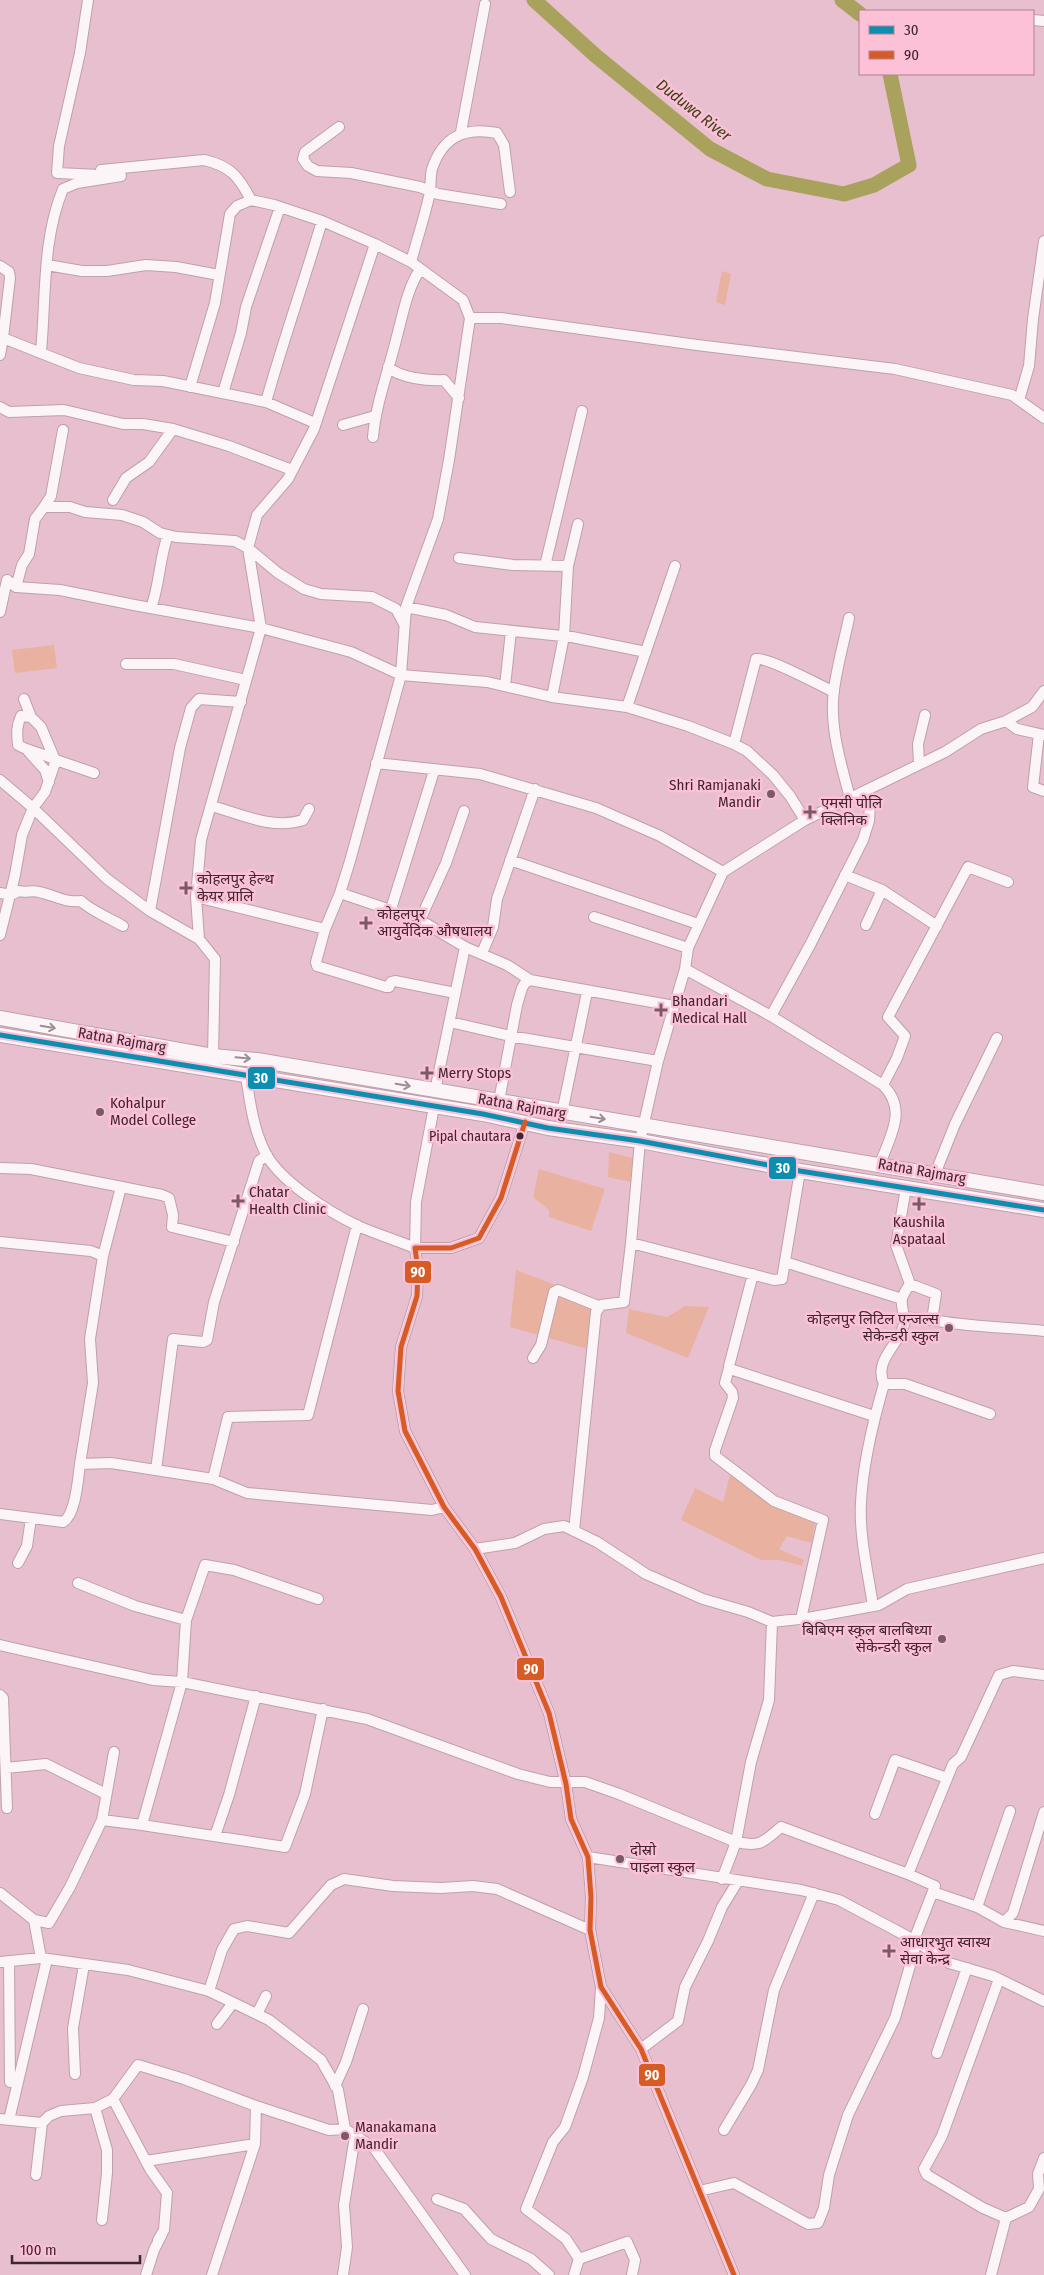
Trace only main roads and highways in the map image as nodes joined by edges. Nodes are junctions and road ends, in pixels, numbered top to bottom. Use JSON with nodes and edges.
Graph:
{"nodes":[{"id":1,"x":0,"y":1018,"type":"edge"},
{"id":2,"x":0,"y":1035,"type":"edge"},
{"id":3,"x":1044,"y":1193,"type":"edge"},
{"id":4,"x":1044,"y":1210,"type":"edge"}],
"edges":[{"from":1,"to":3,"type":"highway","name":"Ratna Rajmarg","one_way":true},
{"from":2,"to":4,"type":"highway","name":"Ratna Rajmarg"}]}
